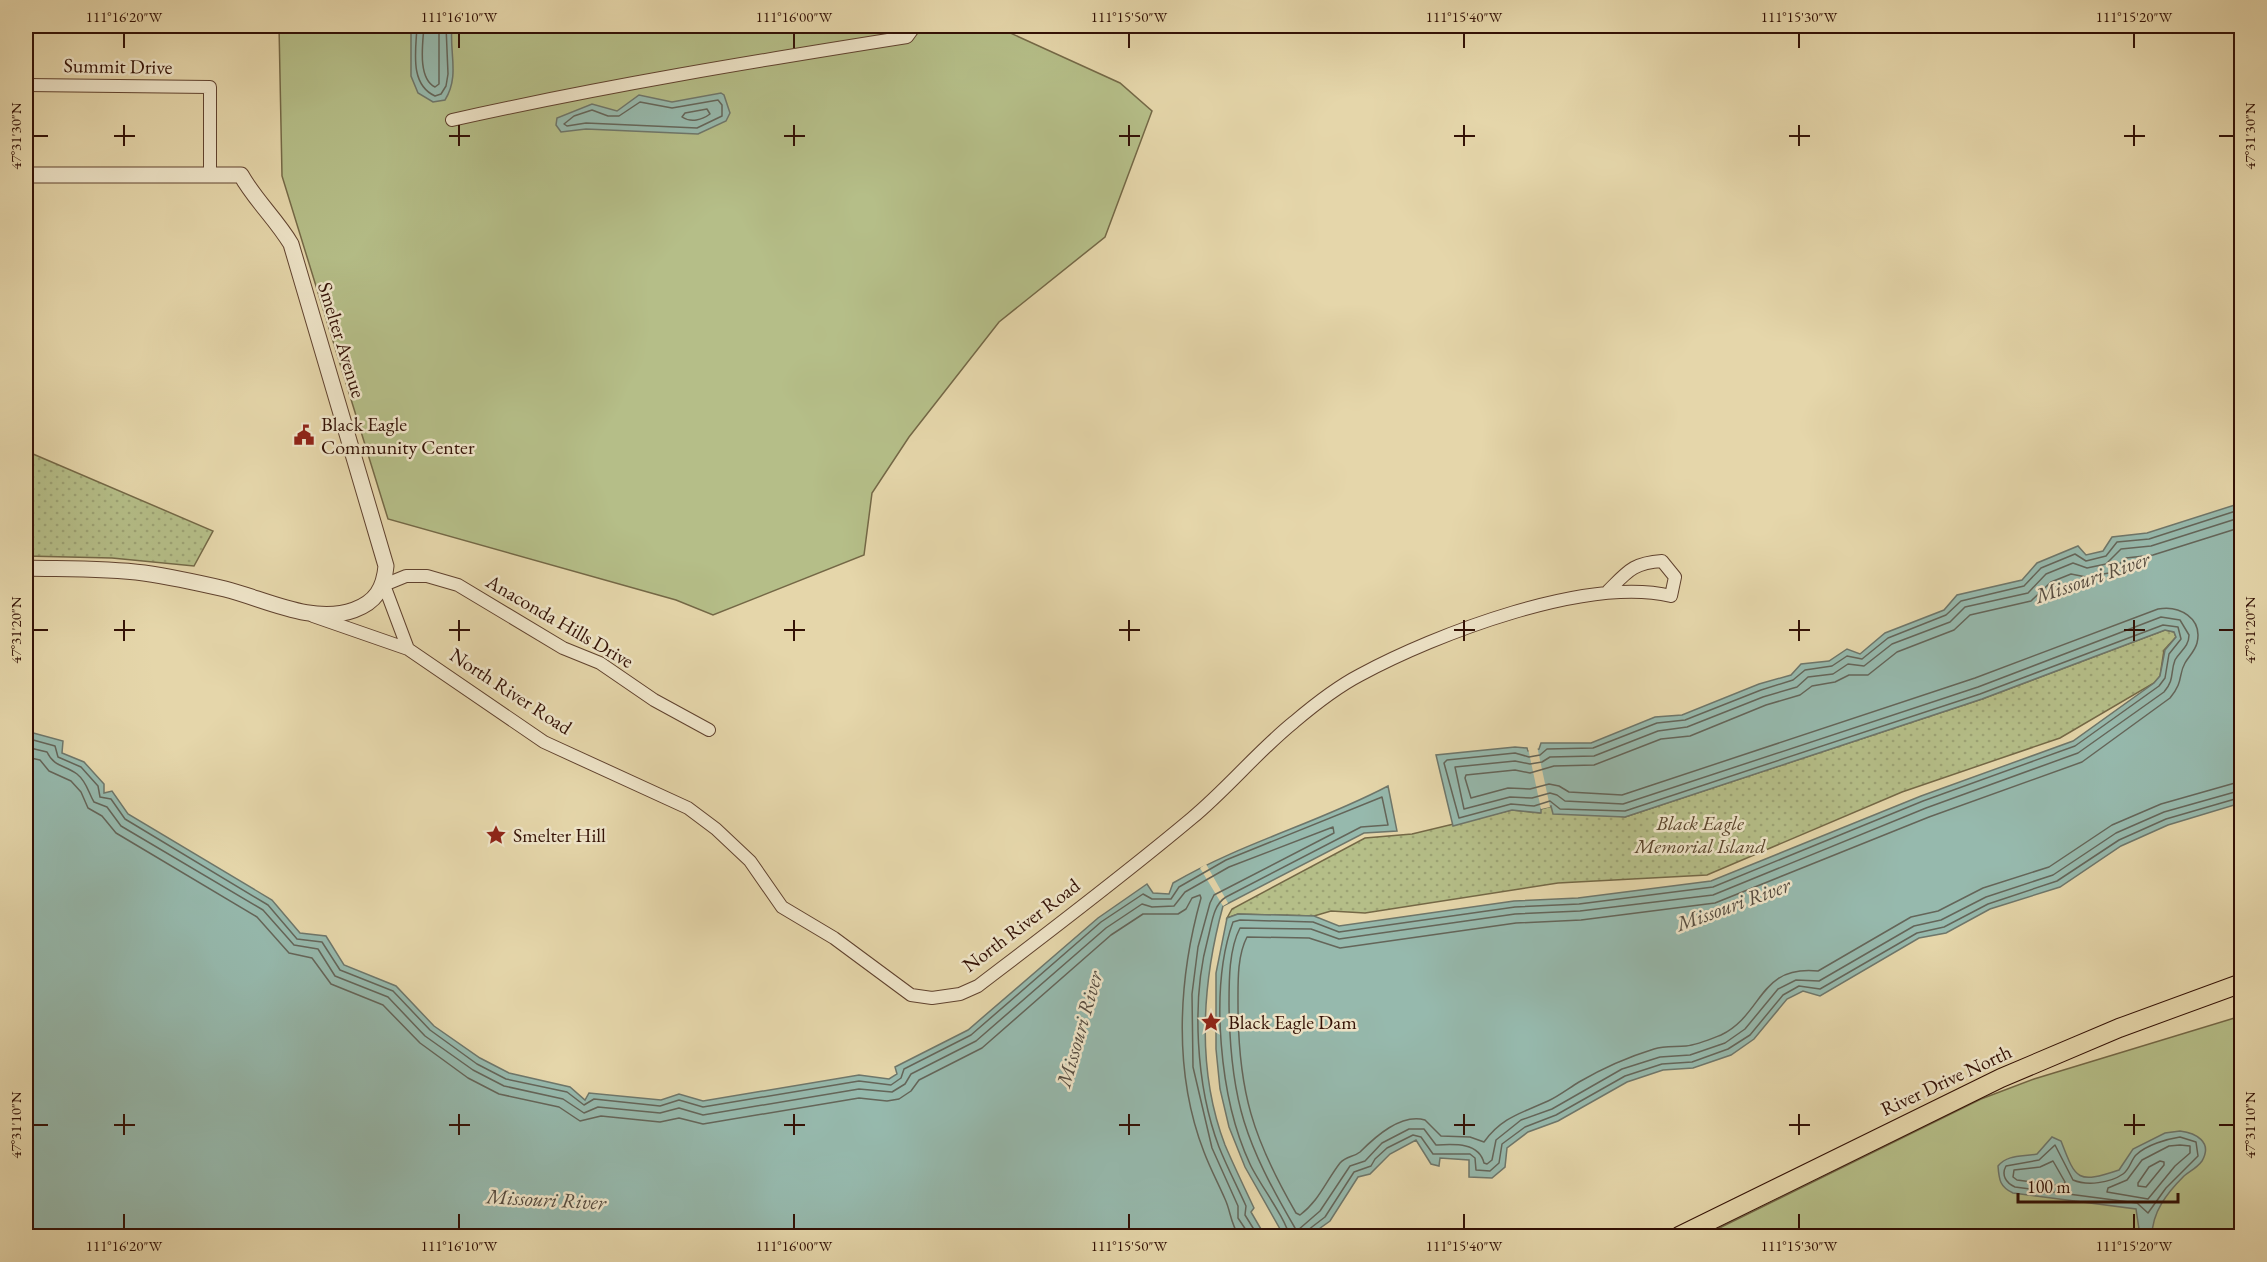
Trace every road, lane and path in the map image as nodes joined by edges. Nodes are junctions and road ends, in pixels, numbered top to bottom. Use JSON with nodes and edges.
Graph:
{"nodes":[{"id":1,"x":915,"y":26,"type":"edge"},
{"id":2,"x":26,"y":85,"type":"edge"},
{"id":3,"x":452,"y":120,"type":"dead end"},
{"id":4,"x":26,"y":175,"type":"edge"},
{"id":5,"x":210,"y":175,"type":"junction"},
{"id":6,"x":26,"y":568,"type":"edge"},
{"id":7,"x":384,"y":585,"type":"junction"},
{"id":8,"x":1608,"y":591,"type":"junction"},
{"id":9,"x":297,"y":611,"type":"junction"},
{"id":10,"x":408,"y":649,"type":"junction"},
{"id":11,"x":709,"y":730,"type":"dead end"},
{"id":12,"x":2241,"y":984,"type":"edge"},
{"id":13,"x":1679,"y":1236,"type":"edge"}],
"edges":[{"from":1,"to":3,"type":"street"},
{"from":2,"to":5,"type":"street","name":"Summit Drive"},
{"from":4,"to":5,"type":"street"},
{"from":5,"to":7,"type":"street","name":"Smelter Avenue"},
{"from":6,"to":9,"type":"street","name":"North River Road"},
{"from":7,"to":9,"type":"street","name":"North River Road"},
{"from":7,"to":10,"type":"street"},
{"from":7,"to":11,"type":"street","name":"Anaconda Hills Drive"},
{"from":8,"to":8,"type":"street","name":"North River Road"},
{"from":8,"to":10,"type":"street","name":"North River Road"},
{"from":9,"to":10,"type":"street","name":"North River Road"},
{"from":12,"to":13,"type":"main road","name":"River Drive North"}]}
